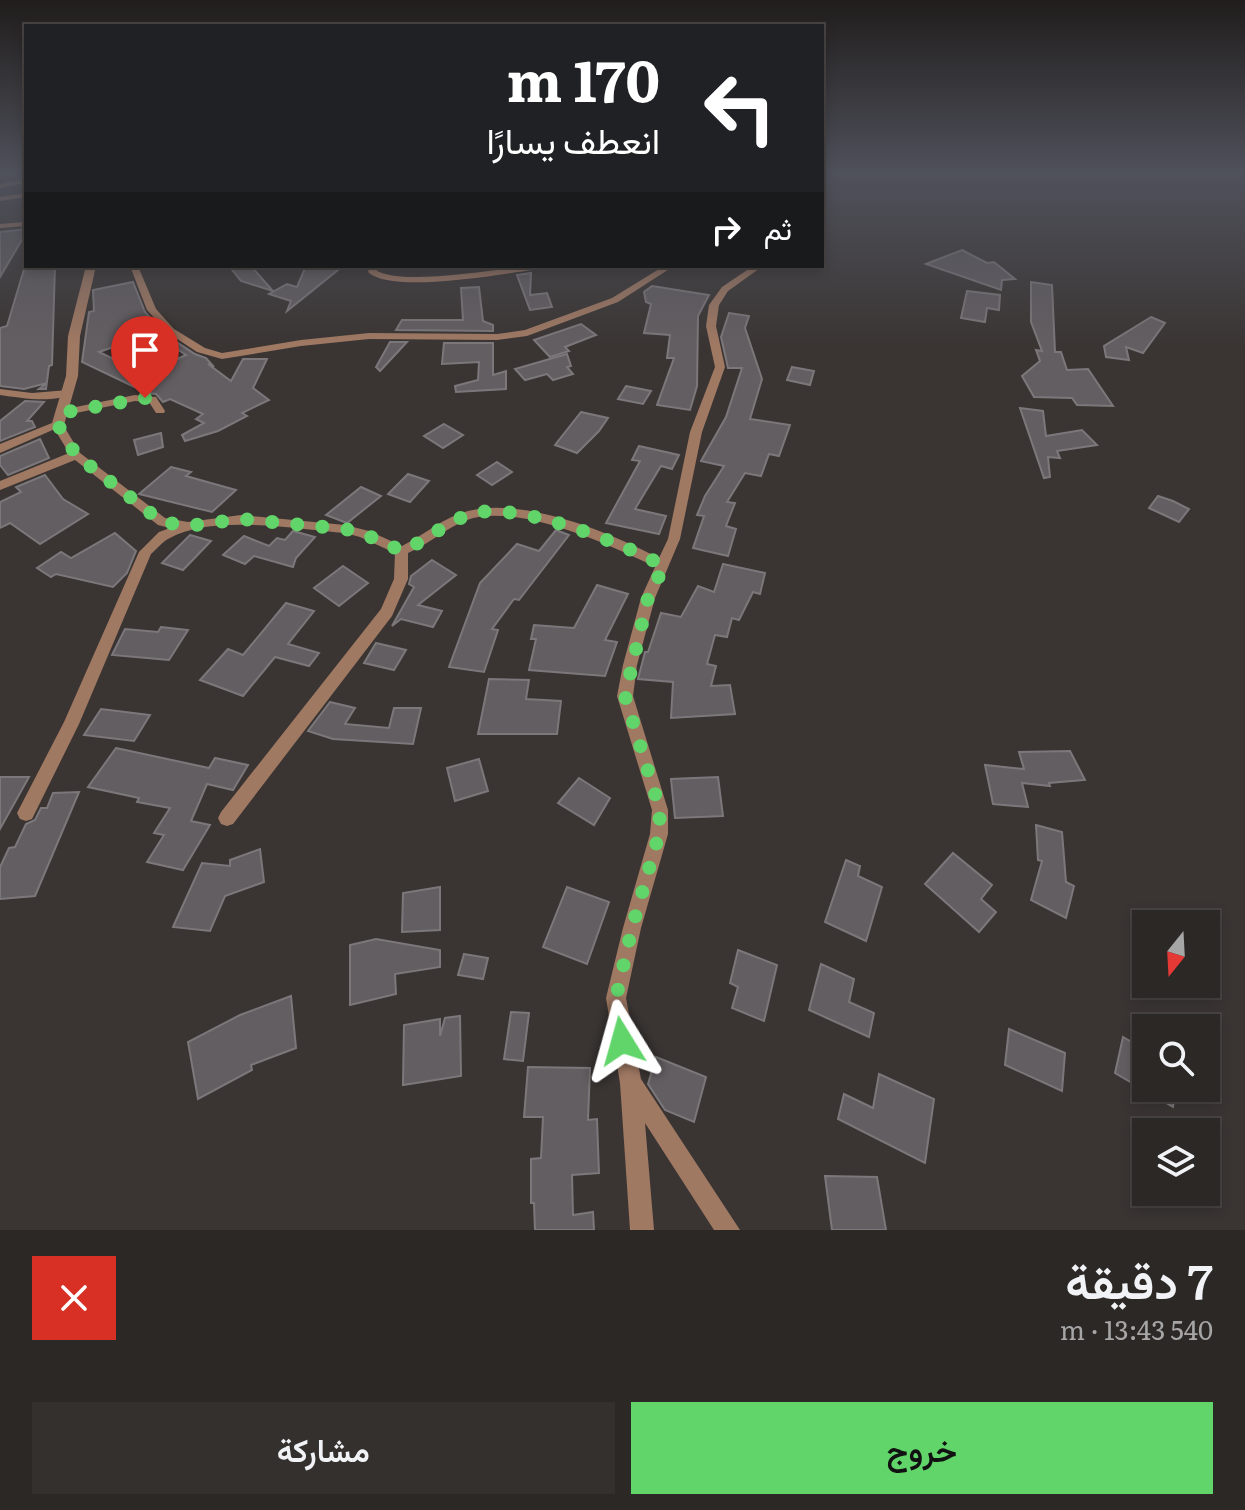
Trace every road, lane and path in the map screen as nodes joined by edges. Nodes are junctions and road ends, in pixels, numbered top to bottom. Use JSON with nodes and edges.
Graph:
{"nodes":[{"id":1,"x":91,"y":268,"type":"edge"},
{"id":2,"x":135,"y":268,"type":"edge"},
{"id":3,"x":373,"y":268,"type":"edge"},
{"id":4,"x":521,"y":268,"type":"edge"},
{"id":5,"x":667,"y":268,"type":"edge"},
{"id":6,"x":756,"y":268,"type":"edge"},
{"id":7,"x":0,"y":392,"type":"edge"},
{"id":8,"x":68,"y":393,"type":"junction"},
{"id":9,"x":160,"y":411,"type":"dead end"},
{"id":10,"x":60,"y":419,"type":"junction"},
{"id":11,"x":0,"y":449,"type":"edge"},
{"id":12,"x":76,"y":455,"type":"junction"},
{"id":13,"x":0,"y":486,"type":"edge"},
{"id":14,"x":188,"y":526,"type":"junction"},
{"id":15,"x":402,"y":551,"type":"junction"},
{"id":16,"x":664,"y":566,"type":"junction"},
{"id":17,"x":26,"y":813,"type":"dead end"},
{"id":18,"x":227,"y":818,"type":"dead end"},
{"id":19,"x":631,"y":1083,"type":"junction"},
{"id":20,"x":642,"y":1230,"type":"edge"},
{"id":21,"x":728,"y":1230,"type":"edge"}],
"edges":[{"from":1,"to":8,"type":"street"},
{"from":2,"to":5,"type":"street"},
{"from":3,"to":4,"type":"street"},
{"from":6,"to":16,"type":"street"},
{"from":7,"to":8,"type":"street"},
{"from":8,"to":10,"type":"street"},
{"from":9,"to":10,"type":"street"},
{"from":10,"to":11,"type":"street"},
{"from":10,"to":12,"type":"street"},
{"from":12,"to":13,"type":"street"},
{"from":12,"to":14,"type":"street"},
{"from":14,"to":15,"type":"street"},
{"from":14,"to":17,"type":"street"},
{"from":15,"to":16,"type":"street"},
{"from":15,"to":18,"type":"street"},
{"from":16,"to":19,"type":"street"},
{"from":19,"to":20,"type":"street"},
{"from":19,"to":21,"type":"street"}]}
